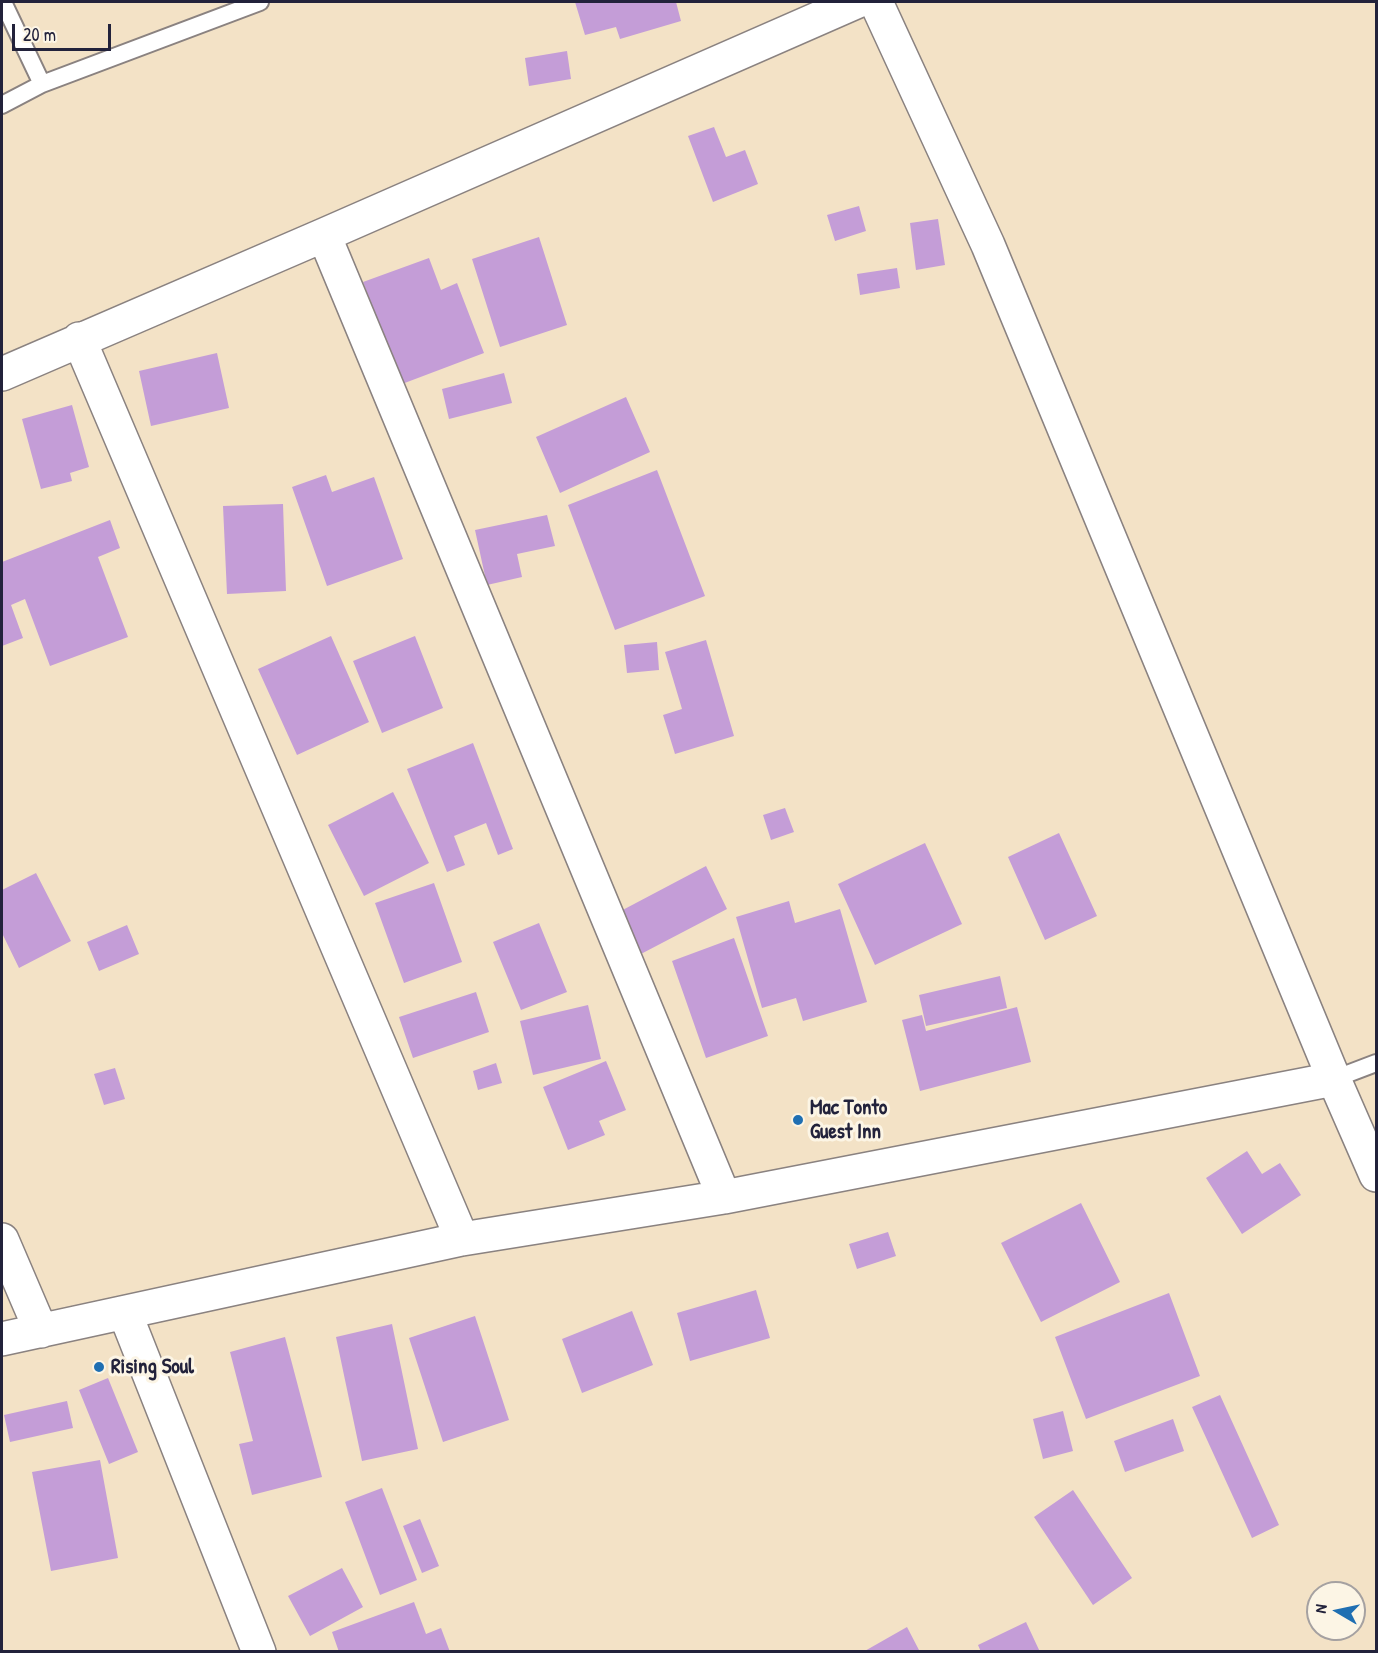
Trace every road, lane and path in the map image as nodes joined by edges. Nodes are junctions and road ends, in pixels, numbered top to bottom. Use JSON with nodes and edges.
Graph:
{"nodes":[{"id":1,"x":3,"y":2,"type":"edge"},
{"id":2,"x":260,"y":2,"type":"edge"},
{"id":3,"x":856,"y":2,"type":"edge"},
{"id":4,"x":876,"y":2,"type":"edge"},
{"id":5,"x":42,"y":84,"type":"junction"},
{"id":6,"x":2,"y":105,"type":"edge"},
{"id":7,"x":324,"y":235,"type":"junction"},
{"id":8,"x":79,"y":339,"type":"junction"},
{"id":9,"x":2,"y":374,"type":"edge"},
{"id":10,"x":1377,"y":1063,"type":"edge"},
{"id":11,"x":1334,"y":1079,"type":"junction"},
{"id":12,"x":1377,"y":1175,"type":"edge"},
{"id":13,"x":724,"y":1197,"type":"junction"},
{"id":14,"x":462,"y":1239,"type":"junction"},
{"id":15,"x":2,"y":1240,"type":"edge"},
{"id":16,"x":125,"y":1313,"type":"junction"},
{"id":17,"x":41,"y":1331,"type":"junction"},
{"id":18,"x":2,"y":1339,"type":"edge"},
{"id":19,"x":259,"y":1652,"type":"edge"}],
"edges":[{"from":1,"to":5,"type":"lane"},
{"from":2,"to":5,"type":"lane"},
{"from":3,"to":7,"type":"street"},
{"from":4,"to":11,"type":"street"},
{"from":5,"to":6,"type":"lane"},
{"from":7,"to":8,"type":"street"},
{"from":7,"to":13,"type":"street"},
{"from":8,"to":9,"type":"street"},
{"from":8,"to":14,"type":"street"},
{"from":10,"to":11,"type":"lane"},
{"from":11,"to":12,"type":"street"},
{"from":11,"to":13,"type":"street"},
{"from":13,"to":14,"type":"street"},
{"from":14,"to":16,"type":"street"},
{"from":15,"to":17,"type":"street"},
{"from":16,"to":17,"type":"street"},
{"from":16,"to":19,"type":"street"},
{"from":17,"to":18,"type":"street"}]}
